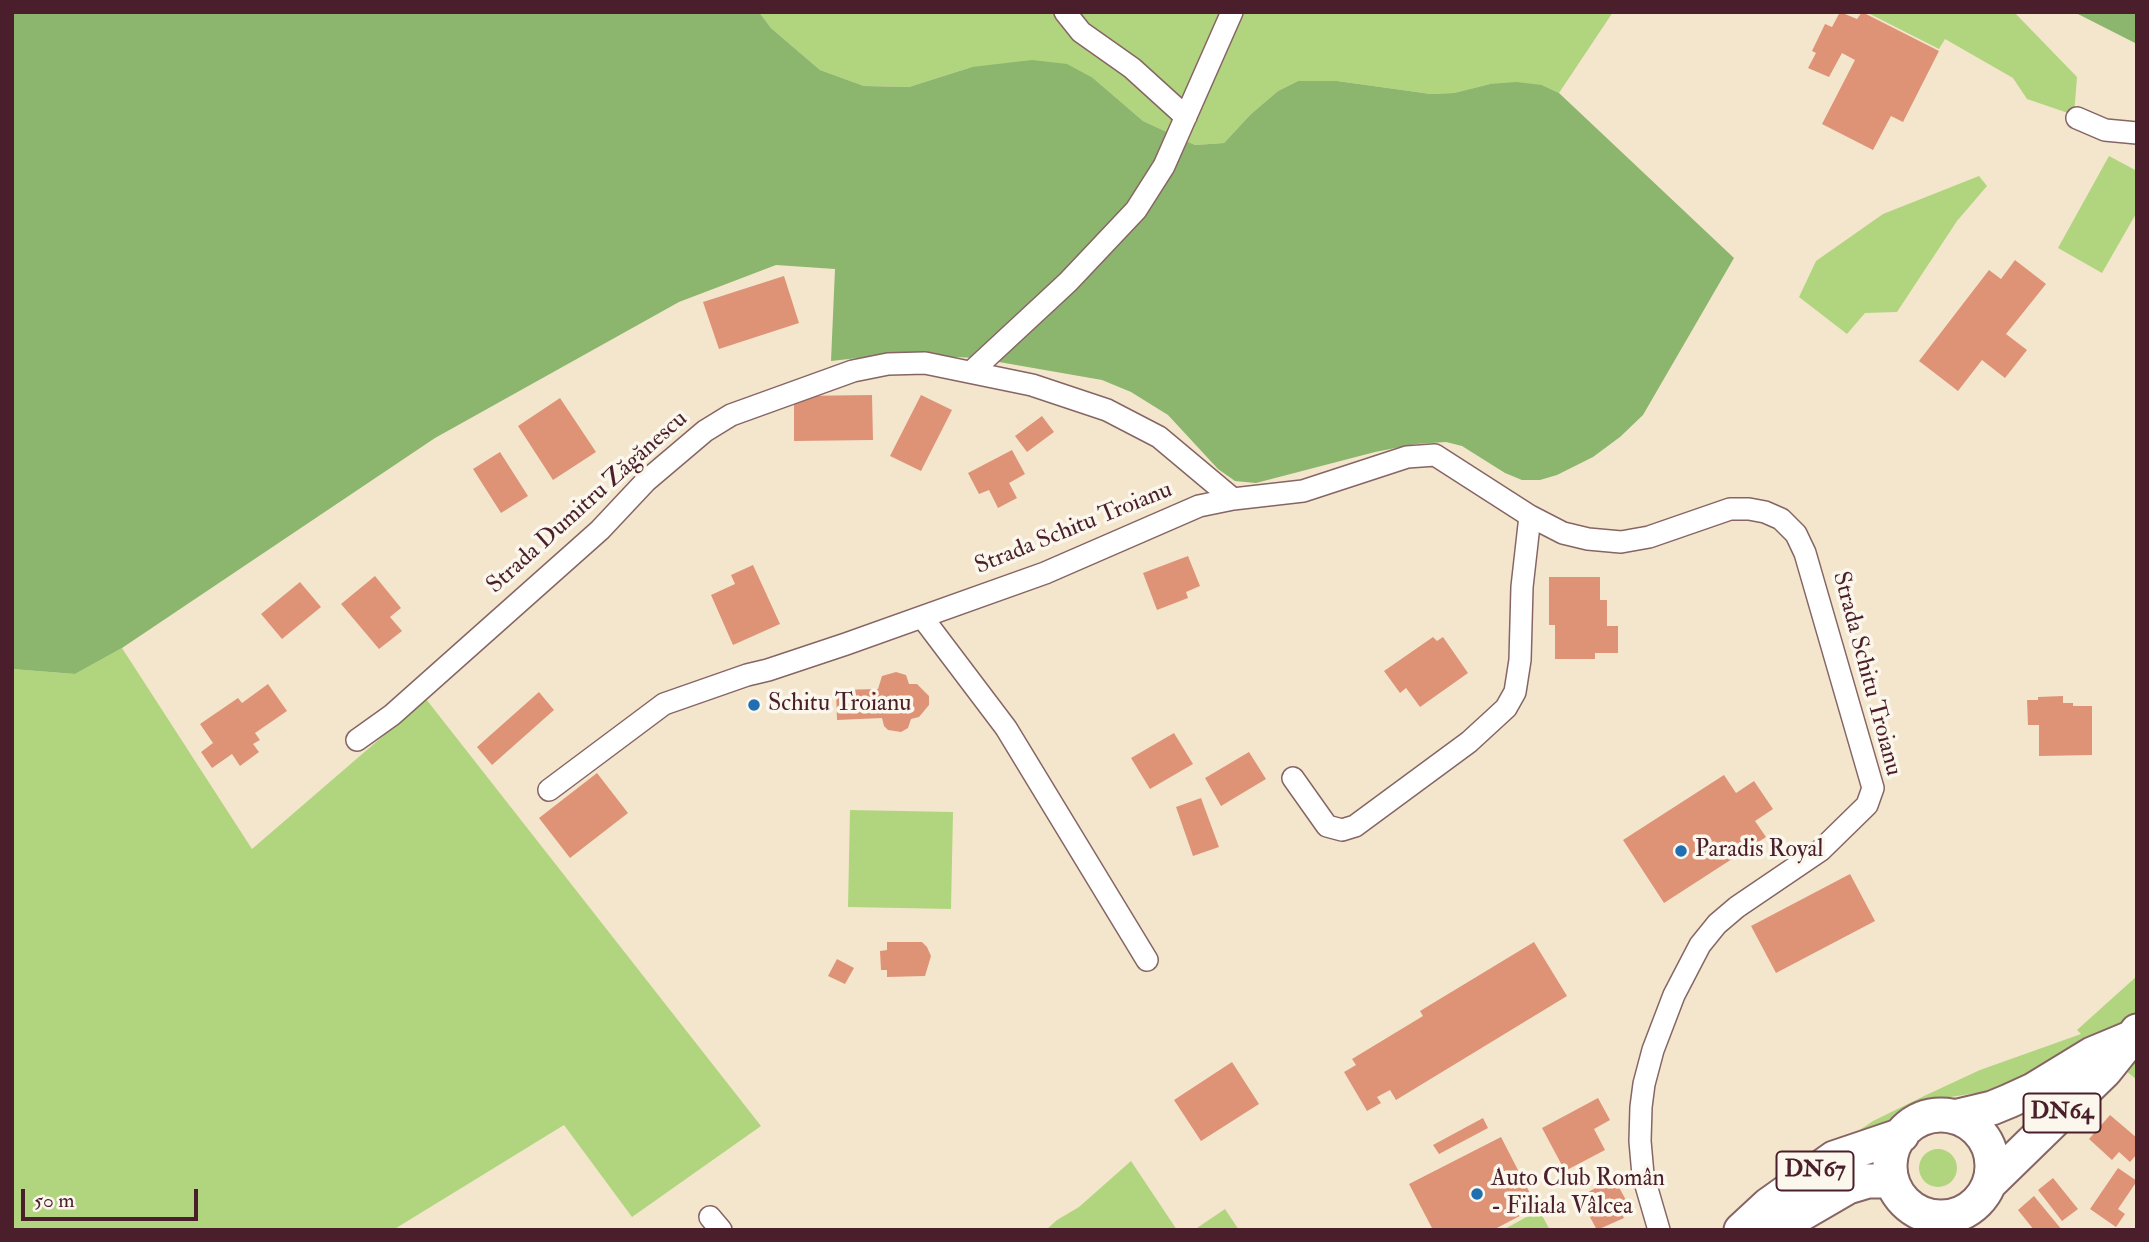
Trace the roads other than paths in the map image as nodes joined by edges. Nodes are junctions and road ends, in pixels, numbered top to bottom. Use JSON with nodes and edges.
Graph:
{"nodes":[{"id":1,"x":1066,"y":12,"type":"edge"},
{"id":2,"x":1232,"y":12,"type":"edge"},
{"id":3,"x":1186,"y":117,"type":"junction"},
{"id":4,"x":2077,"y":118,"type":"dead end"},
{"id":5,"x":2137,"y":133,"type":"edge"},
{"id":6,"x":971,"y":372,"type":"junction"},
{"id":7,"x":1233,"y":499,"type":"junction"},
{"id":8,"x":1530,"y":516,"type":"junction"},
{"id":9,"x":929,"y":614,"type":"junction"},
{"id":10,"x":357,"y":740,"type":"dead end"},
{"id":11,"x":1293,"y":778,"type":"dead end"},
{"id":12,"x":549,"y":790,"type":"dead end"},
{"id":13,"x":1147,"y":960,"type":"dead end"},
{"id":14,"x":2133,"y":1034,"type":"edge"},
{"id":15,"x":1954,"y":1117,"type":"junction"},
{"id":16,"x":1902,"y":1135,"type":"junction"},
{"id":17,"x":1989,"y":1184,"type":"junction"},
{"id":18,"x":1900,"y":1204,"type":"edge"},
{"id":19,"x":1961,"y":1220,"type":"edge"},
{"id":20,"x":1659,"y":1230,"type":"edge"},
{"id":21,"x":1741,"y":1230,"type":"edge"},
{"id":22,"x":1774,"y":1230,"type":"edge"}],
"edges":[{"from":1,"to":3,"type":"street"},
{"from":2,"to":3,"type":"street"},
{"from":3,"to":6,"type":"street"},
{"from":4,"to":5,"type":"street"},
{"from":6,"to":7,"type":"street","name":"Strada Schitu Troianu"},
{"from":6,"to":10,"type":"street","name":"Strada Dumitru Zăgănescu"},
{"from":7,"to":8,"type":"street","name":"Strada Schitu Troianu"},
{"from":7,"to":9,"type":"street","name":"Strada Schitu Troianu"},
{"from":8,"to":11,"type":"street"},
{"from":8,"to":20,"type":"street","name":"Strada Schitu Troianu"},
{"from":9,"to":12,"type":"street","name":"Strada Schitu Troianu"},
{"from":9,"to":13,"type":"street"},
{"from":14,"to":15,"type":"main road","number":"DN64"},
{"from":14,"to":17,"type":"main road","number":"DN64"},
{"from":15,"to":16,"type":"main road"},
{"from":15,"to":17,"type":"main road"},
{"from":16,"to":18,"type":"main road"},
{"from":16,"to":21,"type":"main road","number":"DN67"},
{"from":17,"to":19,"type":"main road"},
{"from":18,"to":19,"type":"main road"},
{"from":18,"to":22,"type":"main road","number":"DN67"}]}
